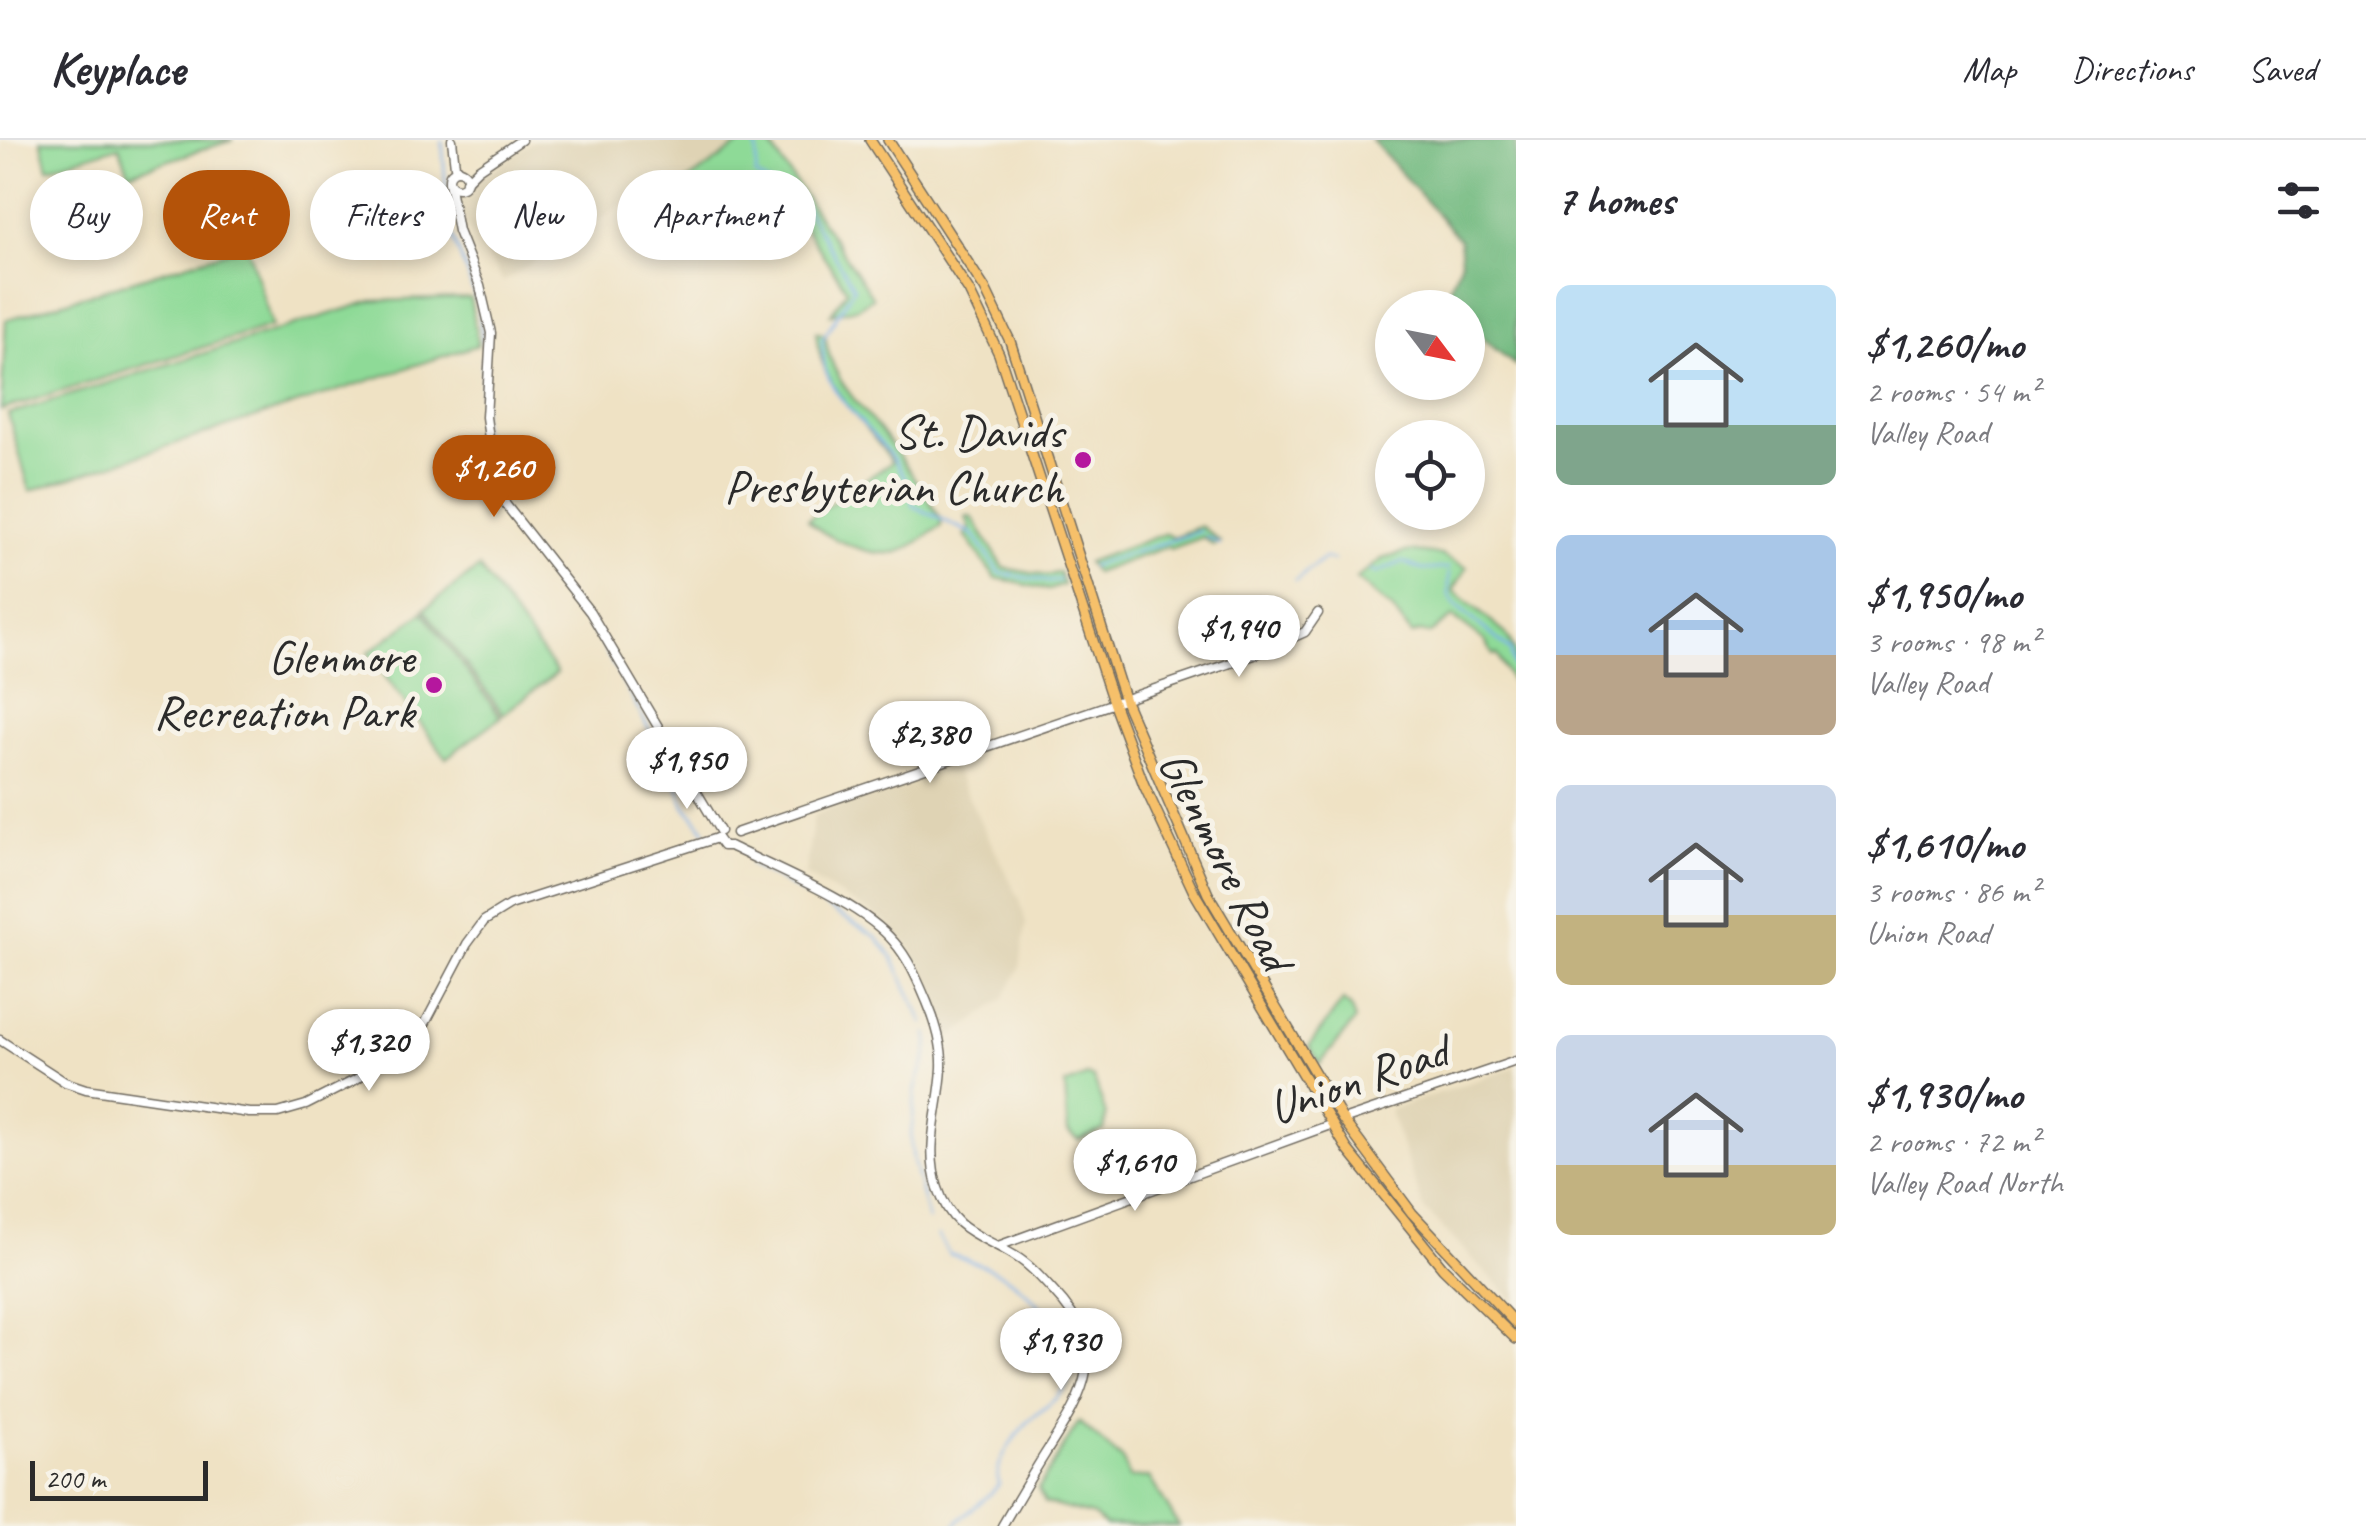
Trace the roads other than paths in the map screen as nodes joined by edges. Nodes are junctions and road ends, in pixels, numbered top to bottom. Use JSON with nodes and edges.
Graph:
{"nodes":[{"id":1,"x":520,"y":140,"type":"edge"},
{"id":2,"x":870,"y":140,"type":"edge"},
{"id":3,"x":888,"y":140,"type":"edge"},
{"id":4,"x":452,"y":145,"type":"edge"},
{"id":5,"x":488,"y":162,"type":"junction"},
{"id":6,"x":450,"y":170,"type":"edge"},
{"id":7,"x":460,"y":171,"type":"junction"},
{"id":8,"x":456,"y":174,"type":"edge"},
{"id":9,"x":465,"y":184,"type":"junction"},
{"id":10,"x":456,"y":188,"type":"edge"},
{"id":11,"x":456,"y":196,"type":"edge"},
{"id":12,"x":456,"y":219,"type":"edge"},
{"id":13,"x":1318,"y":613,"type":"dead end"},
{"id":14,"x":1120,"y":703,"type":"junction"},
{"id":15,"x":736,"y":833,"type":"junction"},
{"id":16,"x":719,"y":834,"type":"junction"},
{"id":17,"x":730,"y":846,"type":"junction"},
{"id":18,"x":0,"y":1040,"type":"edge"},
{"id":19,"x":1516,"y":1061,"type":"edge"},
{"id":20,"x":1343,"y":1120,"type":"junction"},
{"id":21,"x":1330,"y":1124,"type":"junction"},
{"id":22,"x":1020,"y":1235,"type":"junction"},
{"id":23,"x":998,"y":1246,"type":"junction"},
{"id":24,"x":1018,"y":1258,"type":"junction"},
{"id":25,"x":1516,"y":1324,"type":"edge"},
{"id":26,"x":1516,"y":1340,"type":"edge"},
{"id":27,"x":1002,"y":1526,"type":"edge"}],
"edges":[{"from":1,"to":5,"type":"street"},
{"from":2,"to":14,"type":"main road","name":"Glenmore Road"},
{"from":3,"to":14,"type":"main road","name":"Glenmore Road"},
{"from":4,"to":6,"type":"street"},
{"from":4,"to":7,"type":"street"},
{"from":5,"to":7,"type":"street"},
{"from":5,"to":9,"type":"street"},
{"from":7,"to":8,"type":"street"},
{"from":7,"to":9,"type":"street"},
{"from":9,"to":10,"type":"street"},
{"from":9,"to":11,"type":"street"},
{"from":12,"to":16,"type":"street"},
{"from":13,"to":14,"type":"street"},
{"from":14,"to":15,"type":"street"},
{"from":14,"to":20,"type":"main road","name":"Glenmore Road"},
{"from":14,"to":21,"type":"main road","name":"Glenmore Road"},
{"from":15,"to":16,"type":"street"},
{"from":15,"to":17,"type":"street"},
{"from":16,"to":17,"type":"street"},
{"from":16,"to":18,"type":"street"},
{"from":17,"to":23,"type":"street"},
{"from":19,"to":20,"type":"street","name":"Union Road"},
{"from":20,"to":21,"type":"main road","name":"Union Road"},
{"from":20,"to":25,"type":"main road","name":"Glenmore Road"},
{"from":21,"to":22,"type":"street","name":"Union Road"},
{"from":21,"to":26,"type":"main road","name":"Glenmore Road"},
{"from":22,"to":23,"type":"street","name":"Union Road"},
{"from":22,"to":24,"type":"street"},
{"from":23,"to":24,"type":"street"},
{"from":24,"to":27,"type":"street"}]}
